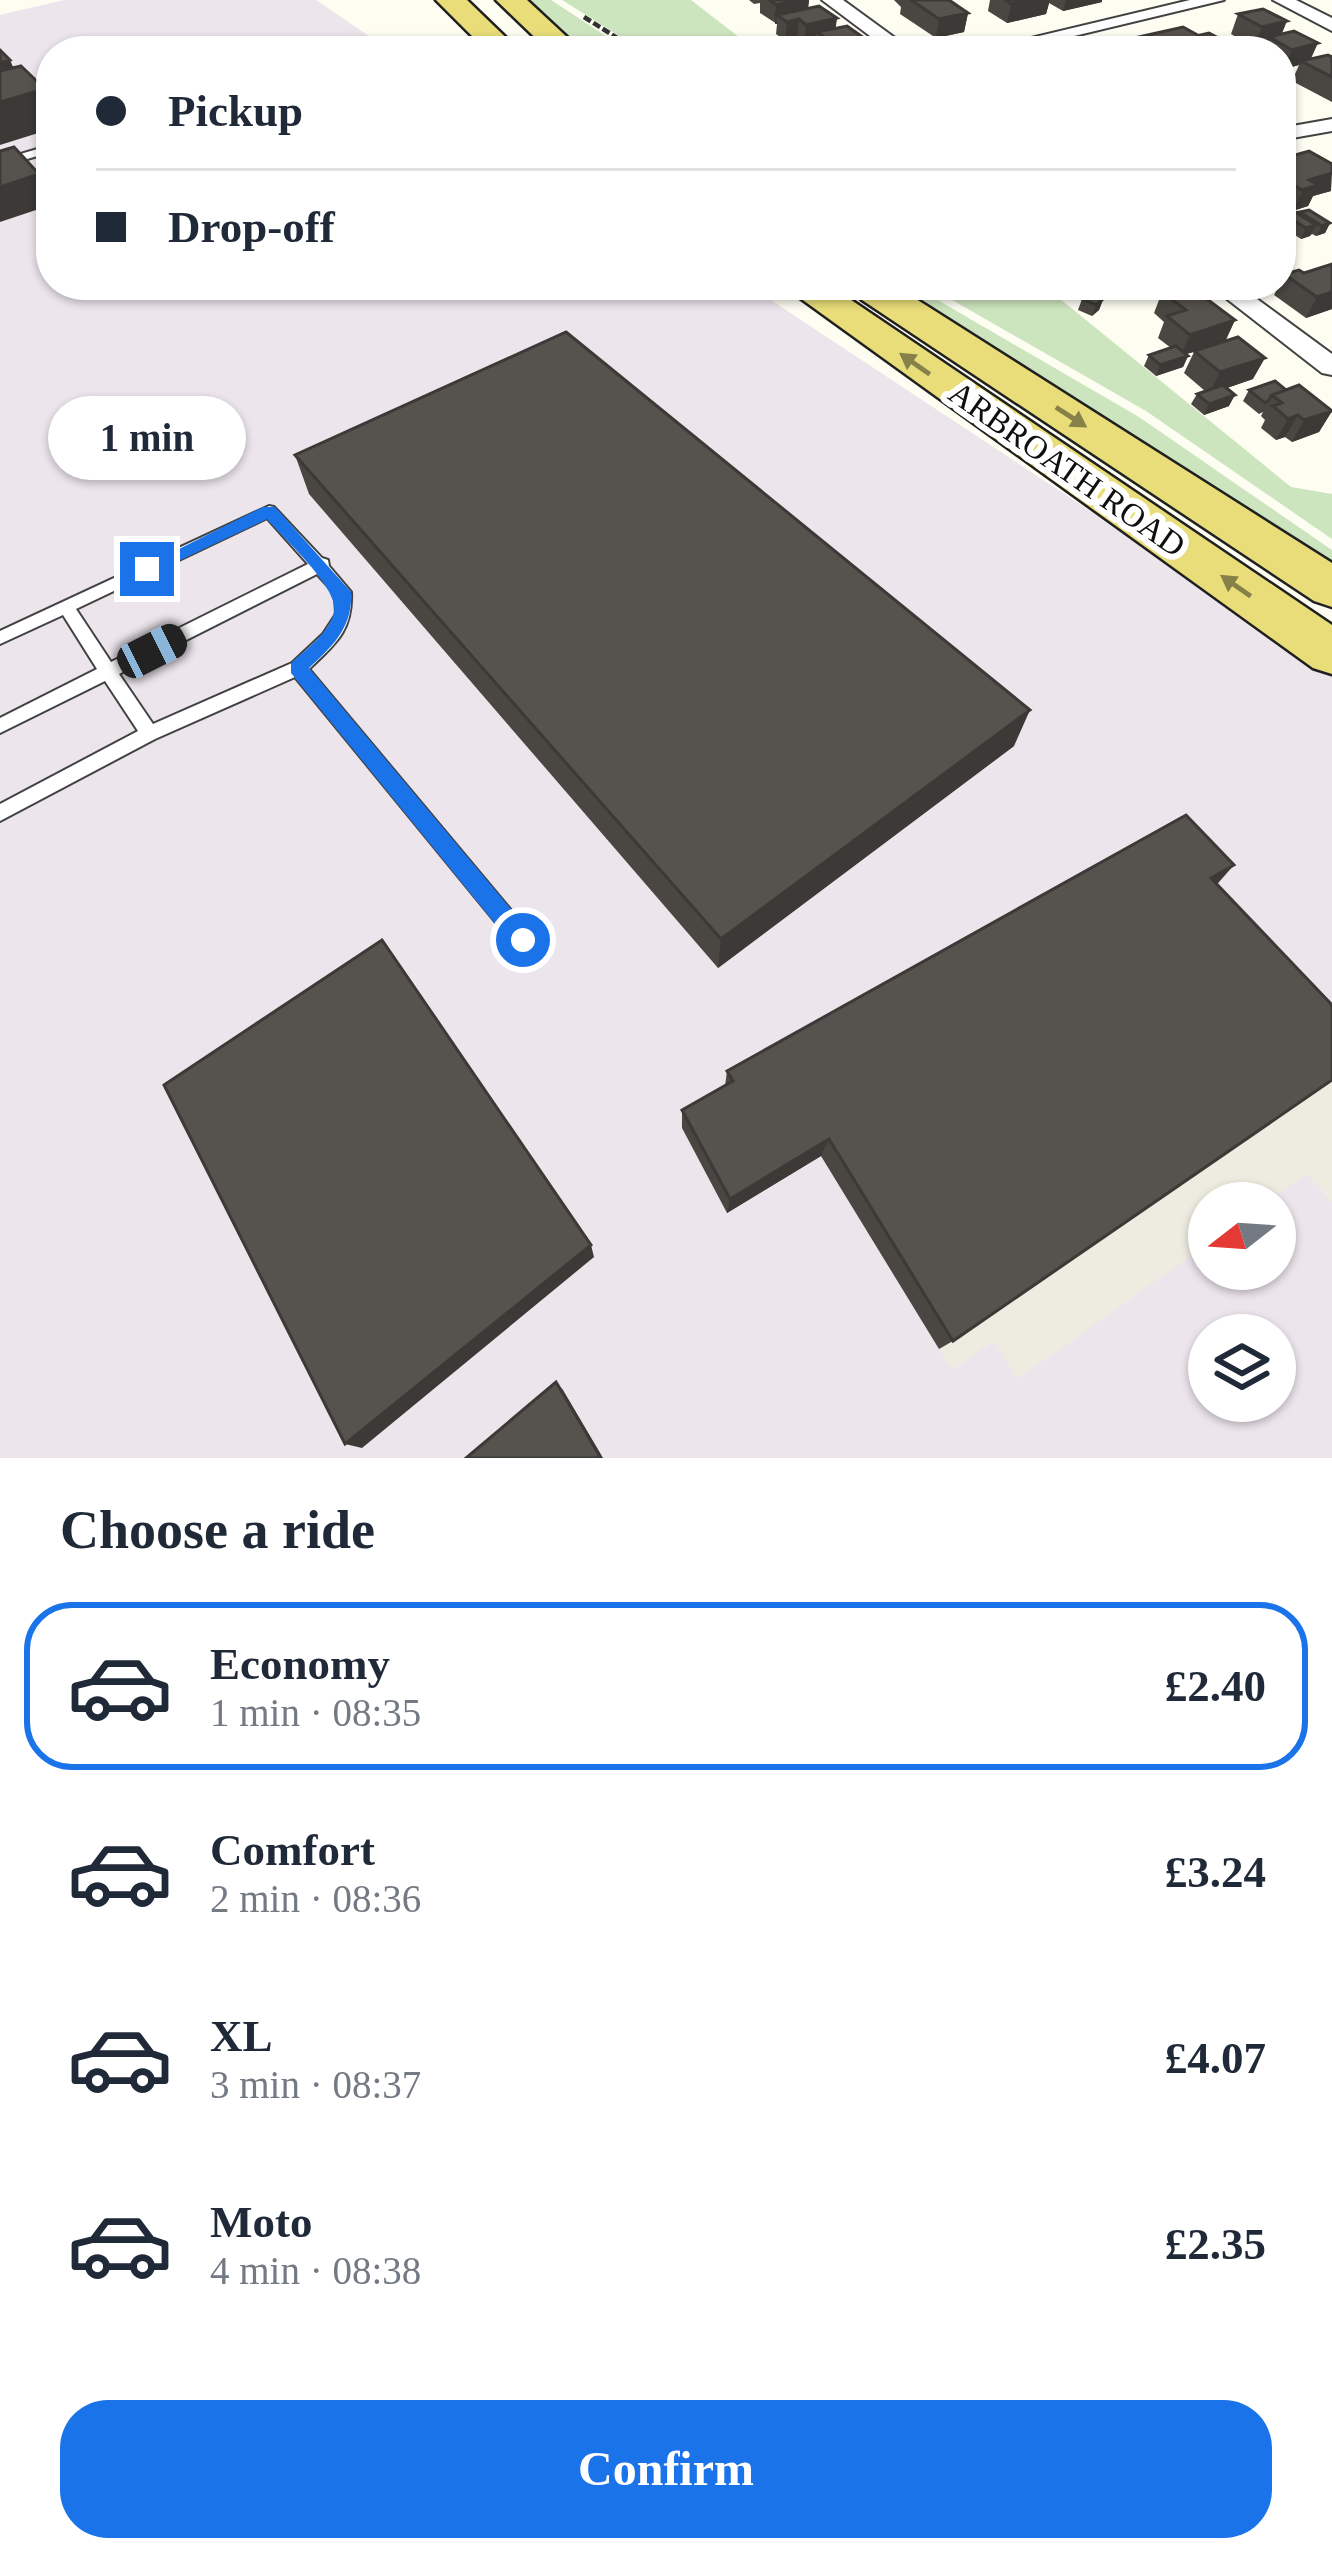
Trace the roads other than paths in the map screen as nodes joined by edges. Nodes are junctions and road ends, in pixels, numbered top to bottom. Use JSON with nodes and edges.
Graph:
{"nodes":[{"id":1,"x":451,"y":0,"type":"edge"},
{"id":2,"x":510,"y":0,"type":"edge"},
{"id":3,"x":831,"y":0,"type":"edge"},
{"id":4,"x":1215,"y":0,"type":"edge"},
{"id":5,"x":1282,"y":0,"type":"edge"},
{"id":6,"x":1332,"y":25,"type":"edge"},
{"id":7,"x":489,"y":36,"type":"edge"},
{"id":8,"x":550,"y":36,"type":"edge"},
{"id":9,"x":882,"y":36,"type":"edge"},
{"id":10,"x":1053,"y":36,"type":"edge"},
{"id":11,"x":1332,"y":124,"type":"edge"},
{"id":12,"x":1296,"y":131,"type":"edge"},
{"id":13,"x":36,"y":153,"type":"edge"},
{"id":14,"x":0,"y":164,"type":"edge"},
{"id":15,"x":824,"y":300,"type":"edge"},
{"id":16,"x":891,"y":300,"type":"edge"},
{"id":17,"x":1242,"y":300,"type":"edge"},
{"id":18,"x":1332,"y":368,"type":"edge"},
{"id":19,"x":322,"y":564,"type":"junction"},
{"id":20,"x":1332,"y":588,"type":"edge"},
{"id":21,"x":66,"y":607,"type":"junction"},
{"id":22,"x":0,"y":638,"type":"edge"},
{"id":23,"x":1332,"y":652,"type":"edge"},
{"id":24,"x":298,"y":668,"type":"junction"},
{"id":25,"x":109,"y":673,"type":"junction"},
{"id":26,"x":0,"y":726,"type":"edge"},
{"id":27,"x":149,"y":734,"type":"junction"},
{"id":28,"x":0,"y":813,"type":"edge"},
{"id":29,"x":523,"y":940,"type":"dead end"}],
"edges":[{"from":1,"to":7,"type":"main road"},
{"from":2,"to":8,"type":"main road"},
{"from":3,"to":9,"type":"street"},
{"from":4,"to":10,"type":"street"},
{"from":5,"to":6,"type":"street"},
{"from":11,"to":12,"type":"street"},
{"from":13,"to":14,"type":"lane"},
{"from":23,"to":15,"type":"main road","name":"ARBROATH ROAD","one_way":true},
{"from":16,"to":20,"type":"main road","name":"ARBROATH ROAD","one_way":true},
{"from":17,"to":18,"type":"street"},
{"from":19,"to":21,"type":"lane"},
{"from":19,"to":24,"type":"lane"},
{"from":19,"to":25,"type":"lane"},
{"from":21,"to":22,"type":"lane"},
{"from":21,"to":25,"type":"lane"},
{"from":24,"to":27,"type":"lane"},
{"from":24,"to":29,"type":"lane"},
{"from":25,"to":26,"type":"lane"},
{"from":25,"to":27,"type":"lane"},
{"from":27,"to":28,"type":"lane"}]}
